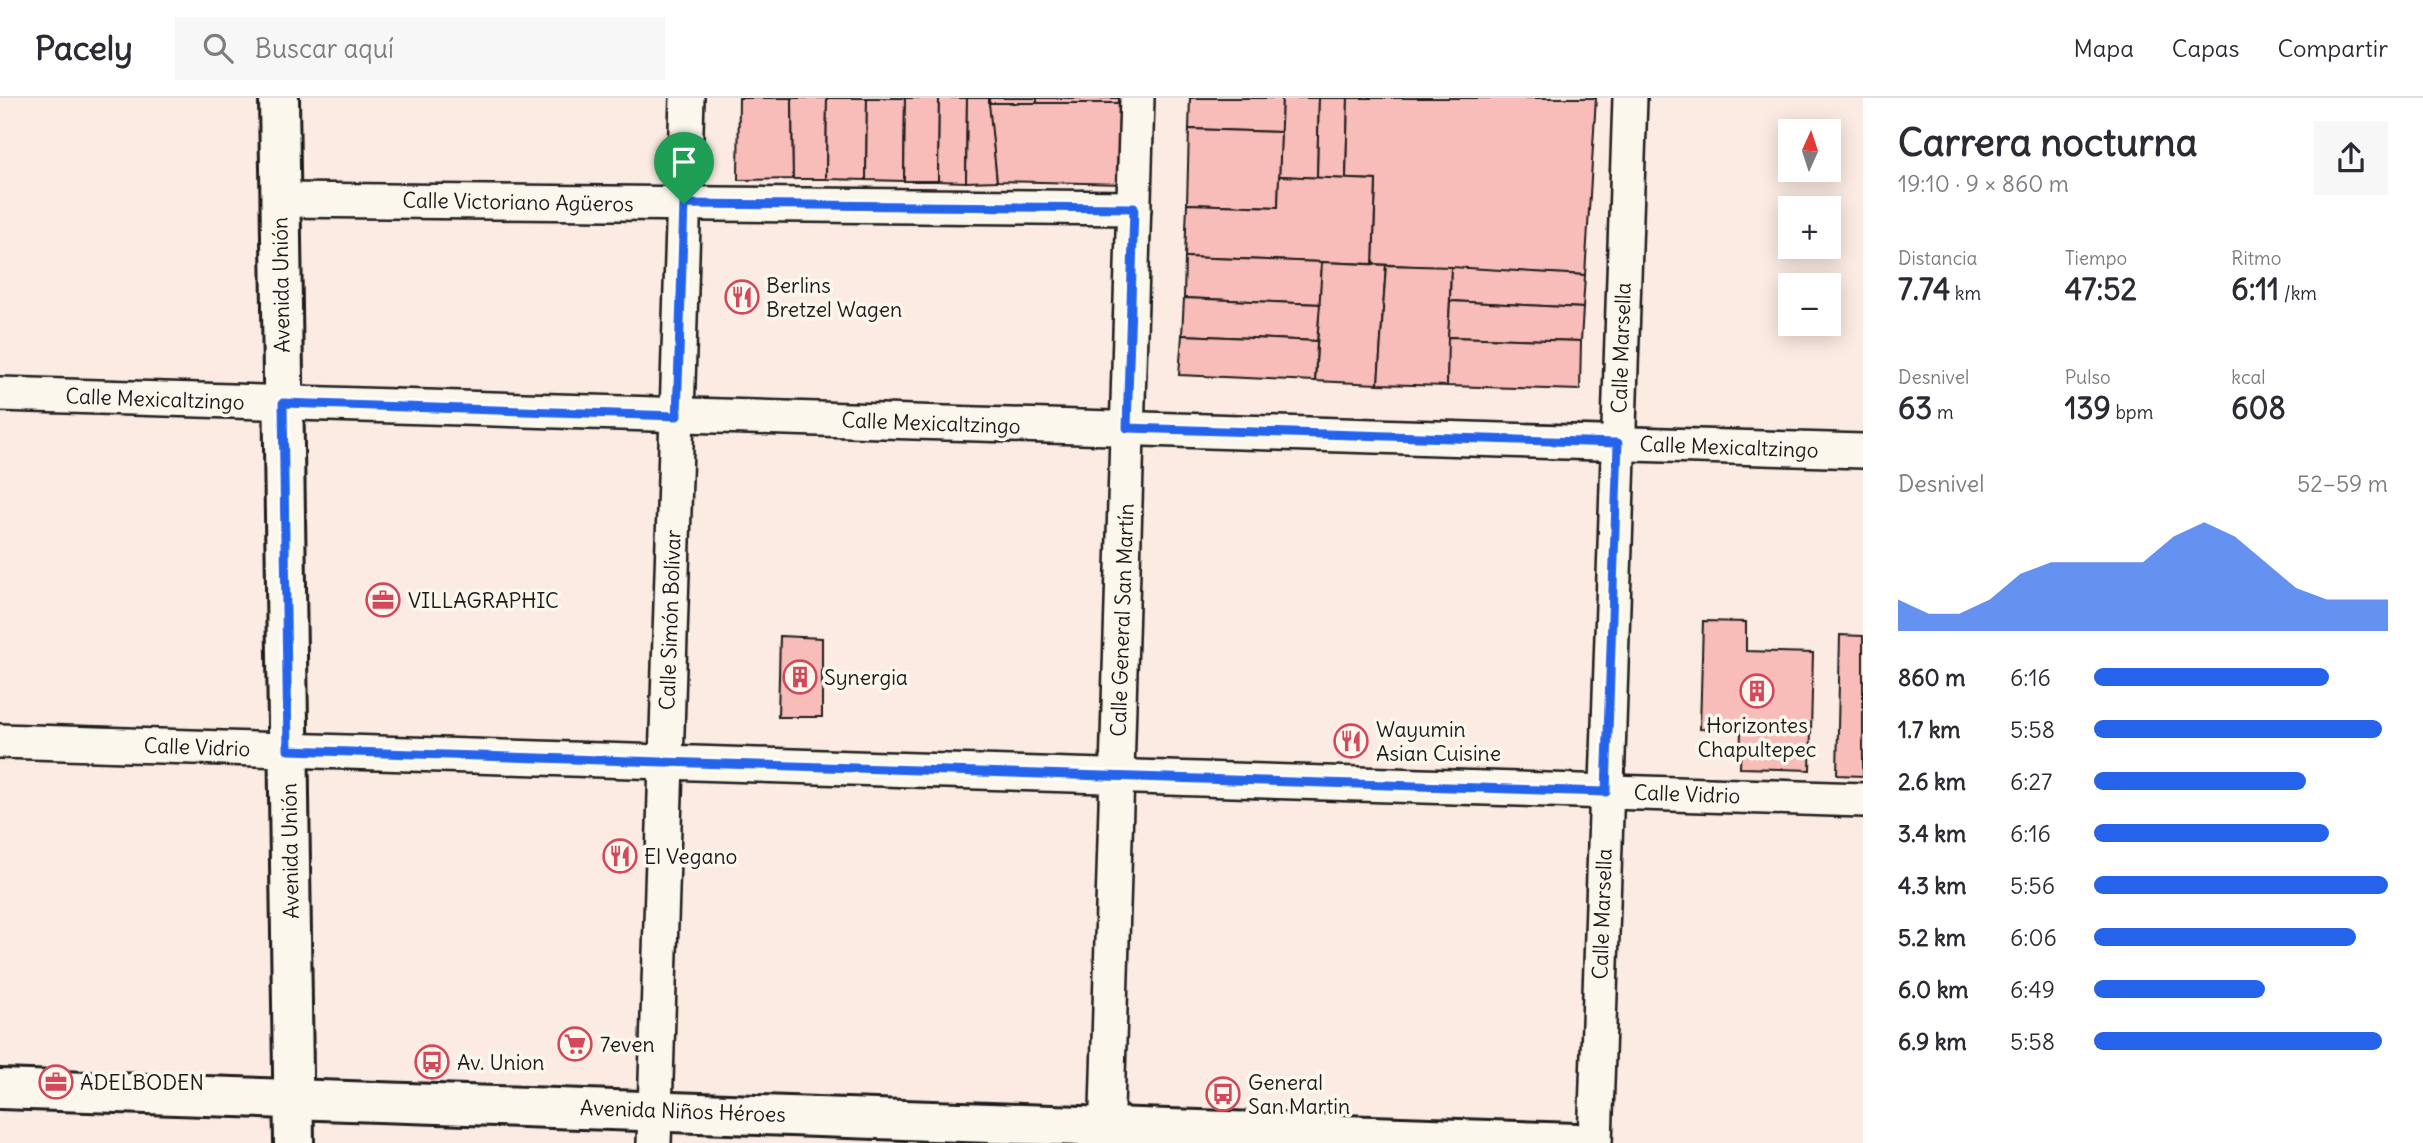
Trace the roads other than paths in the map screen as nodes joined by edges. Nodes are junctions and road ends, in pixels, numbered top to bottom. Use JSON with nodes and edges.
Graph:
{"nodes":[{"id":1,"x":279,"y":98,"type":"edge"},
{"id":2,"x":687,"y":98,"type":"edge"},
{"id":3,"x":1137,"y":98,"type":"edge"},
{"id":4,"x":1630,"y":98,"type":"edge"},
{"id":5,"x":280,"y":200,"type":"junction"},
{"id":6,"x":684,"y":204,"type":"junction"},
{"id":7,"x":1134,"y":208,"type":"junction"},
{"id":8,"x":0,"y":394,"type":"edge"},
{"id":9,"x":283,"y":403,"type":"junction"},
{"id":10,"x":677,"y":416,"type":"junction"},
{"id":11,"x":1127,"y":428,"type":"junction"},
{"id":12,"x":1618,"y":443,"type":"junction"},
{"id":13,"x":1863,"y":451,"type":"edge"},
{"id":14,"x":0,"y":741,"type":"edge"},
{"id":15,"x":288,"y":750,"type":"junction"},
{"id":16,"x":666,"y":762,"type":"junction"},
{"id":17,"x":1117,"y":776,"type":"junction"},
{"id":18,"x":1606,"y":792,"type":"junction"},
{"id":19,"x":1863,"y":800,"type":"edge"},
{"id":20,"x":0,"y":1089,"type":"edge"},
{"id":21,"x":293,"y":1098,"type":"junction"},
{"id":22,"x":654,"y":1127,"type":"edge"},
{"id":23,"x":1106,"y":1135,"type":"edge"},
{"id":24,"x":294,"y":1143,"type":"edge"},
{"id":25,"x":1576,"y":1143,"type":"edge"},
{"id":26,"x":1595,"y":1143,"type":"edge"}],
"edges":[{"from":1,"to":5,"type":"main road","name":"Avenida Unión"},
{"from":2,"to":6,"type":"street","name":"Calle Simón Bolívar"},
{"from":3,"to":7,"type":"street","name":"Calle General San Martín"},
{"from":4,"to":12,"type":"street","name":"Calle Marsella"},
{"from":5,"to":6,"type":"street","name":"Calle Victoriano Agüeros"},
{"from":5,"to":9,"type":"main road","name":"Avenida Unión"},
{"from":6,"to":7,"type":"street","name":"Calle Victoriano Agüeros"},
{"from":6,"to":10,"type":"street","name":"Calle Simón Bolívar"},
{"from":7,"to":11,"type":"street","name":"Calle General San Martín"},
{"from":8,"to":9,"type":"street","name":"Calle Mexicaltzingo"},
{"from":9,"to":10,"type":"street","name":"Calle Mexicaltzingo"},
{"from":9,"to":15,"type":"main road","name":"Avenida Unión"},
{"from":10,"to":11,"type":"street","name":"Calle Mexicaltzingo"},
{"from":10,"to":16,"type":"street","name":"Calle Simón Bolívar"},
{"from":11,"to":12,"type":"street","name":"Calle Mexicaltzingo"},
{"from":11,"to":17,"type":"street","name":"Calle General San Martín"},
{"from":12,"to":13,"type":"street","name":"Calle Mexicaltzingo"},
{"from":12,"to":18,"type":"street","name":"Calle Marsella"},
{"from":14,"to":15,"type":"street","name":"Calle Vidrio"},
{"from":15,"to":16,"type":"street","name":"Calle Vidrio"},
{"from":15,"to":21,"type":"main road","name":"Avenida Unión"},
{"from":16,"to":17,"type":"street","name":"Calle Vidrio"},
{"from":16,"to":22,"type":"street","name":"Calle Simón Bolívar"},
{"from":17,"to":18,"type":"street","name":"Calle Vidrio"},
{"from":17,"to":23,"type":"street","name":"Calle General San Martín"},
{"from":18,"to":19,"type":"street","name":"Calle Vidrio"},
{"from":18,"to":26,"type":"street","name":"Calle Marsella"},
{"from":20,"to":21,"type":"main road","name":"Avenida Niños Héroes"},
{"from":21,"to":22,"type":"main road","name":"Avenida Niños Héroes"},
{"from":21,"to":24,"type":"main road","name":"Avenida Unión"},
{"from":22,"to":23,"type":"main road","name":"Avenida Niños Héroes"},
{"from":23,"to":25,"type":"main road","name":"Avenida Niños Héroes"}]}
